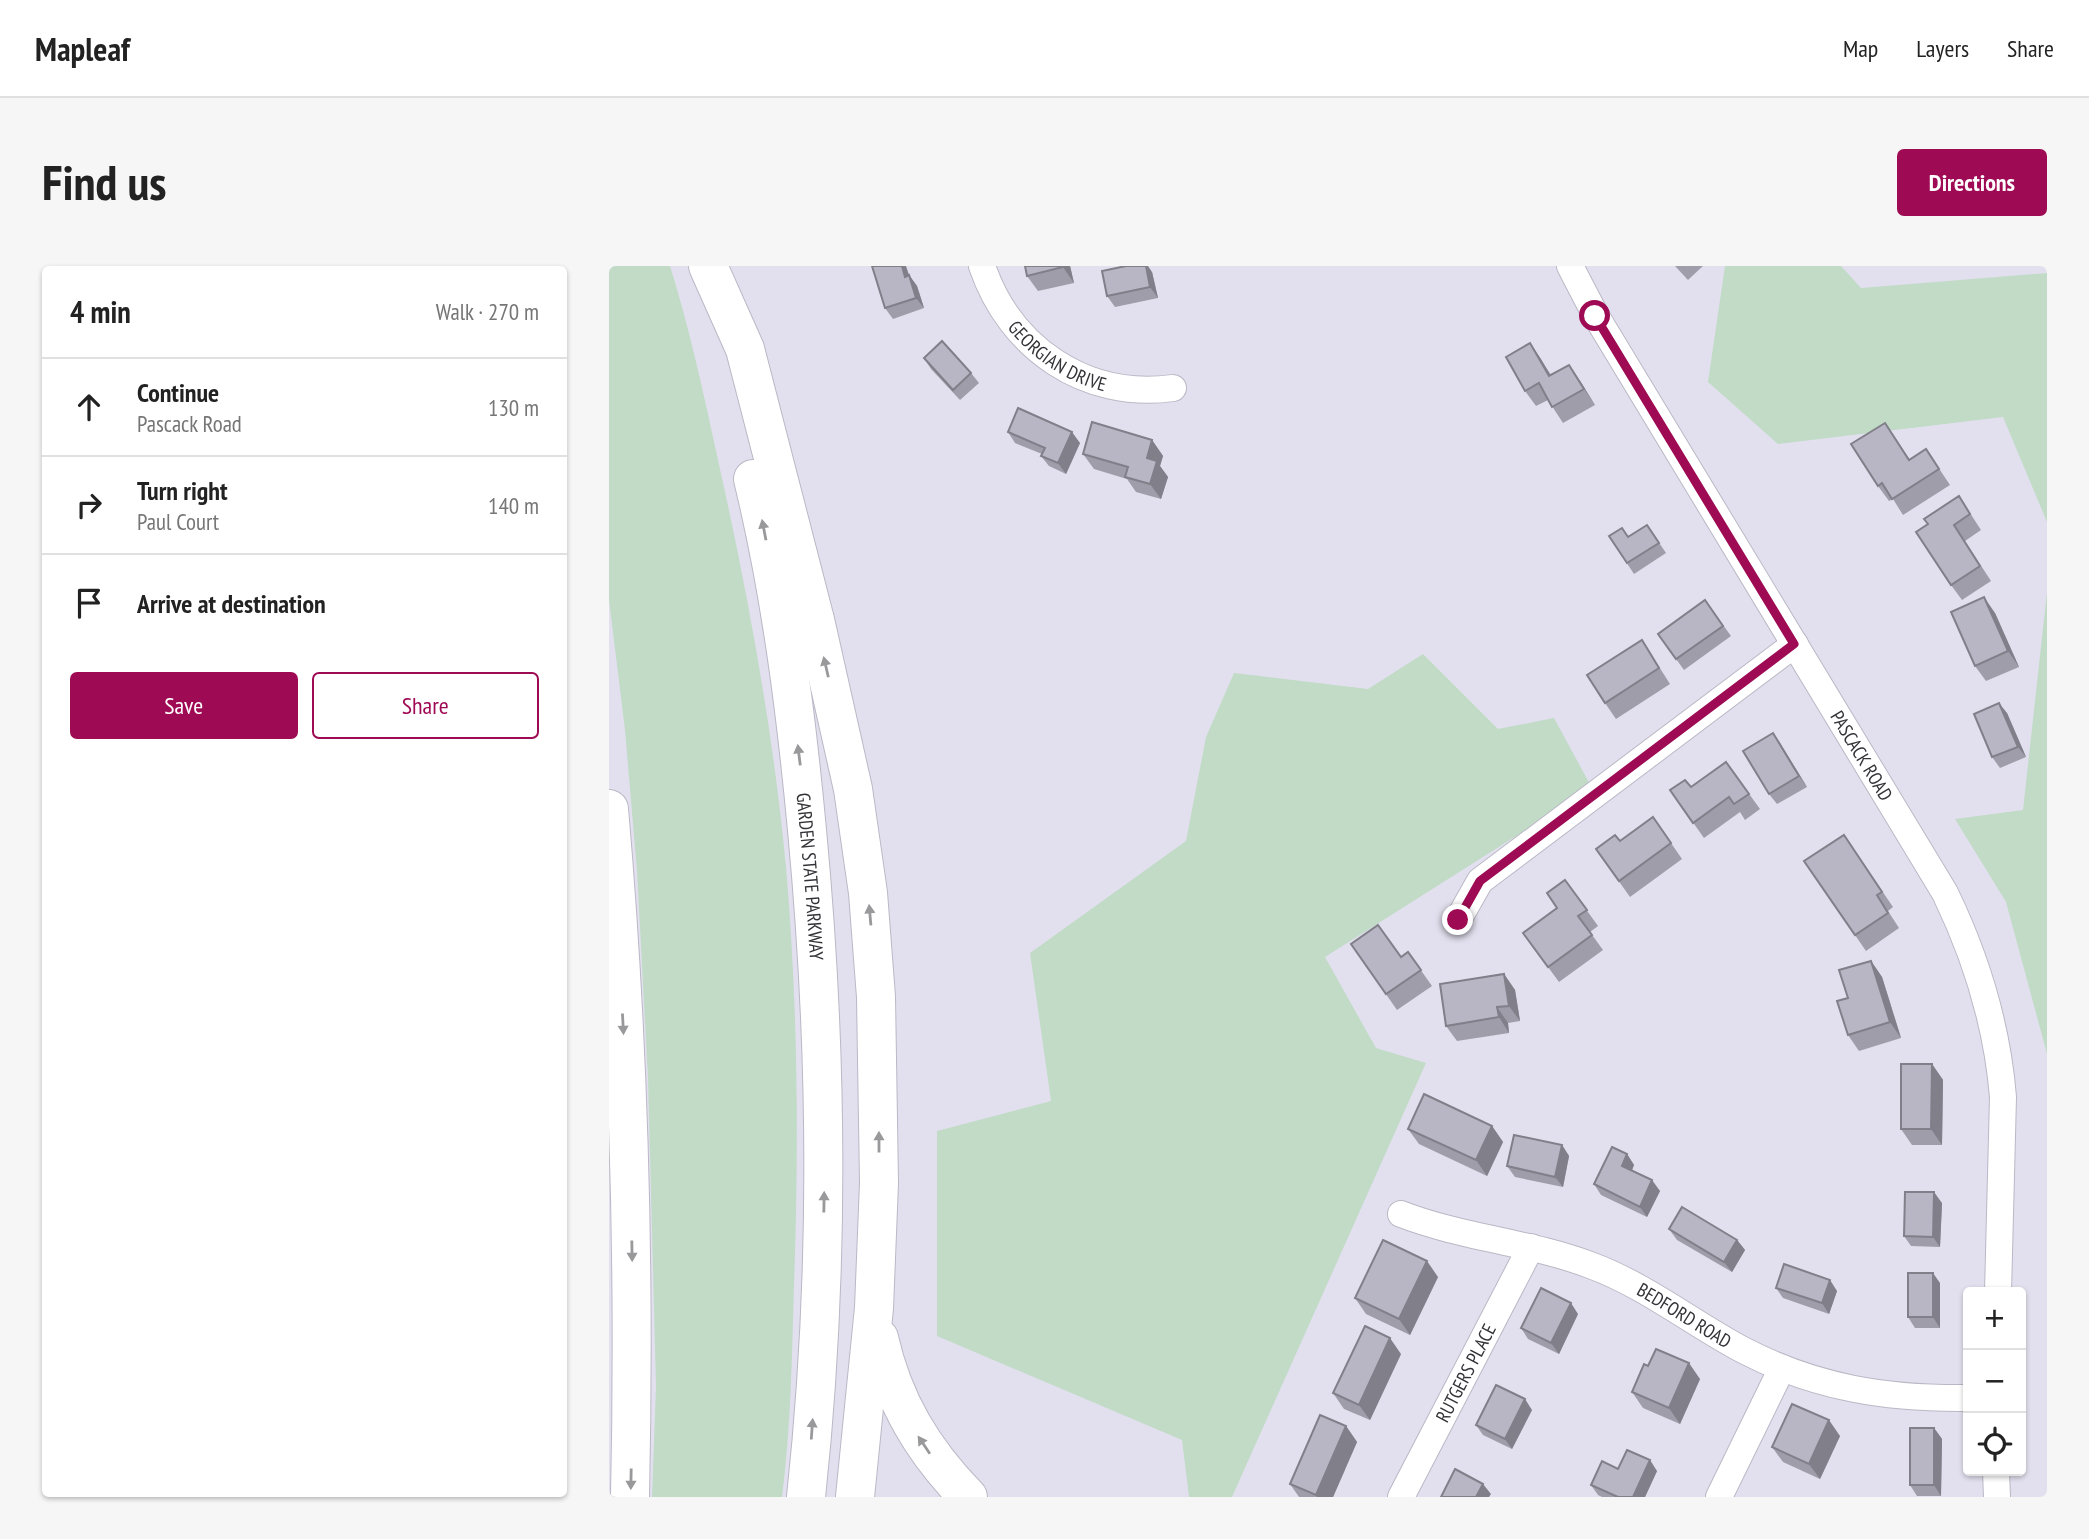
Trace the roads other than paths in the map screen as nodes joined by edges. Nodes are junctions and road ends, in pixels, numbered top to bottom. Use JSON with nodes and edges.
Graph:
{"nodes":[{"id":1,"x":700,"y":266,"type":"edge"},
{"id":2,"x":708,"y":266,"type":"edge"},
{"id":3,"x":982,"y":266,"type":"edge"},
{"id":4,"x":1570,"y":266,"type":"edge"},
{"id":5,"x":1173,"y":388,"type":"dead end"},
{"id":6,"x":1794,"y":644,"type":"junction"},
{"id":7,"x":609,"y":809,"type":"edge"},
{"id":8,"x":1458,"y":920,"type":"dead end"},
{"id":9,"x":1401,"y":1214,"type":"dead end"},
{"id":10,"x":1531,"y":1247,"type":"junction"},
{"id":11,"x":1997,"y":1287,"type":"edge"},
{"id":12,"x":874,"y":1308,"type":"junction"},
{"id":13,"x":1782,"y":1368,"type":"junction"},
{"id":14,"x":1963,"y":1398,"type":"edge"},
{"id":15,"x":1996,"y":1476,"type":"edge"},
{"id":16,"x":630,"y":1497,"type":"edge"},
{"id":17,"x":806,"y":1497,"type":"edge"},
{"id":18,"x":855,"y":1497,"type":"edge"},
{"id":19,"x":968,"y":1497,"type":"edge"},
{"id":20,"x":1401,"y":1497,"type":"edge"},
{"id":21,"x":1719,"y":1497,"type":"edge"},
{"id":22,"x":1997,"y":1497,"type":"edge"}],
"edges":[{"from":17,"to":1,"type":"highway","name":"GARDEN STATE PARKWAY","one_way":true},
{"from":12,"to":2,"type":"highway","one_way":true},
{"from":3,"to":5,"type":"street","name":"GEORGIAN DRIVE"},
{"from":4,"to":6,"type":"street","name":"PASCACK ROAD"},
{"from":6,"to":8,"type":"street"},
{"from":6,"to":11,"type":"street","name":"PASCACK ROAD"},
{"from":7,"to":16,"type":"highway","one_way":true},
{"from":9,"to":10,"type":"street","name":"BEDFORD ROAD"},
{"from":10,"to":13,"type":"street","name":"BEDFORD ROAD"},
{"from":10,"to":20,"type":"street","name":"RUTGERS PLACE"},
{"from":12,"to":18,"type":"highway"},
{"from":19,"to":12,"type":"highway","one_way":true},
{"from":13,"to":14,"type":"street","name":"BEDFORD ROAD"},
{"from":13,"to":21,"type":"street"},
{"from":15,"to":22,"type":"street"}]}
